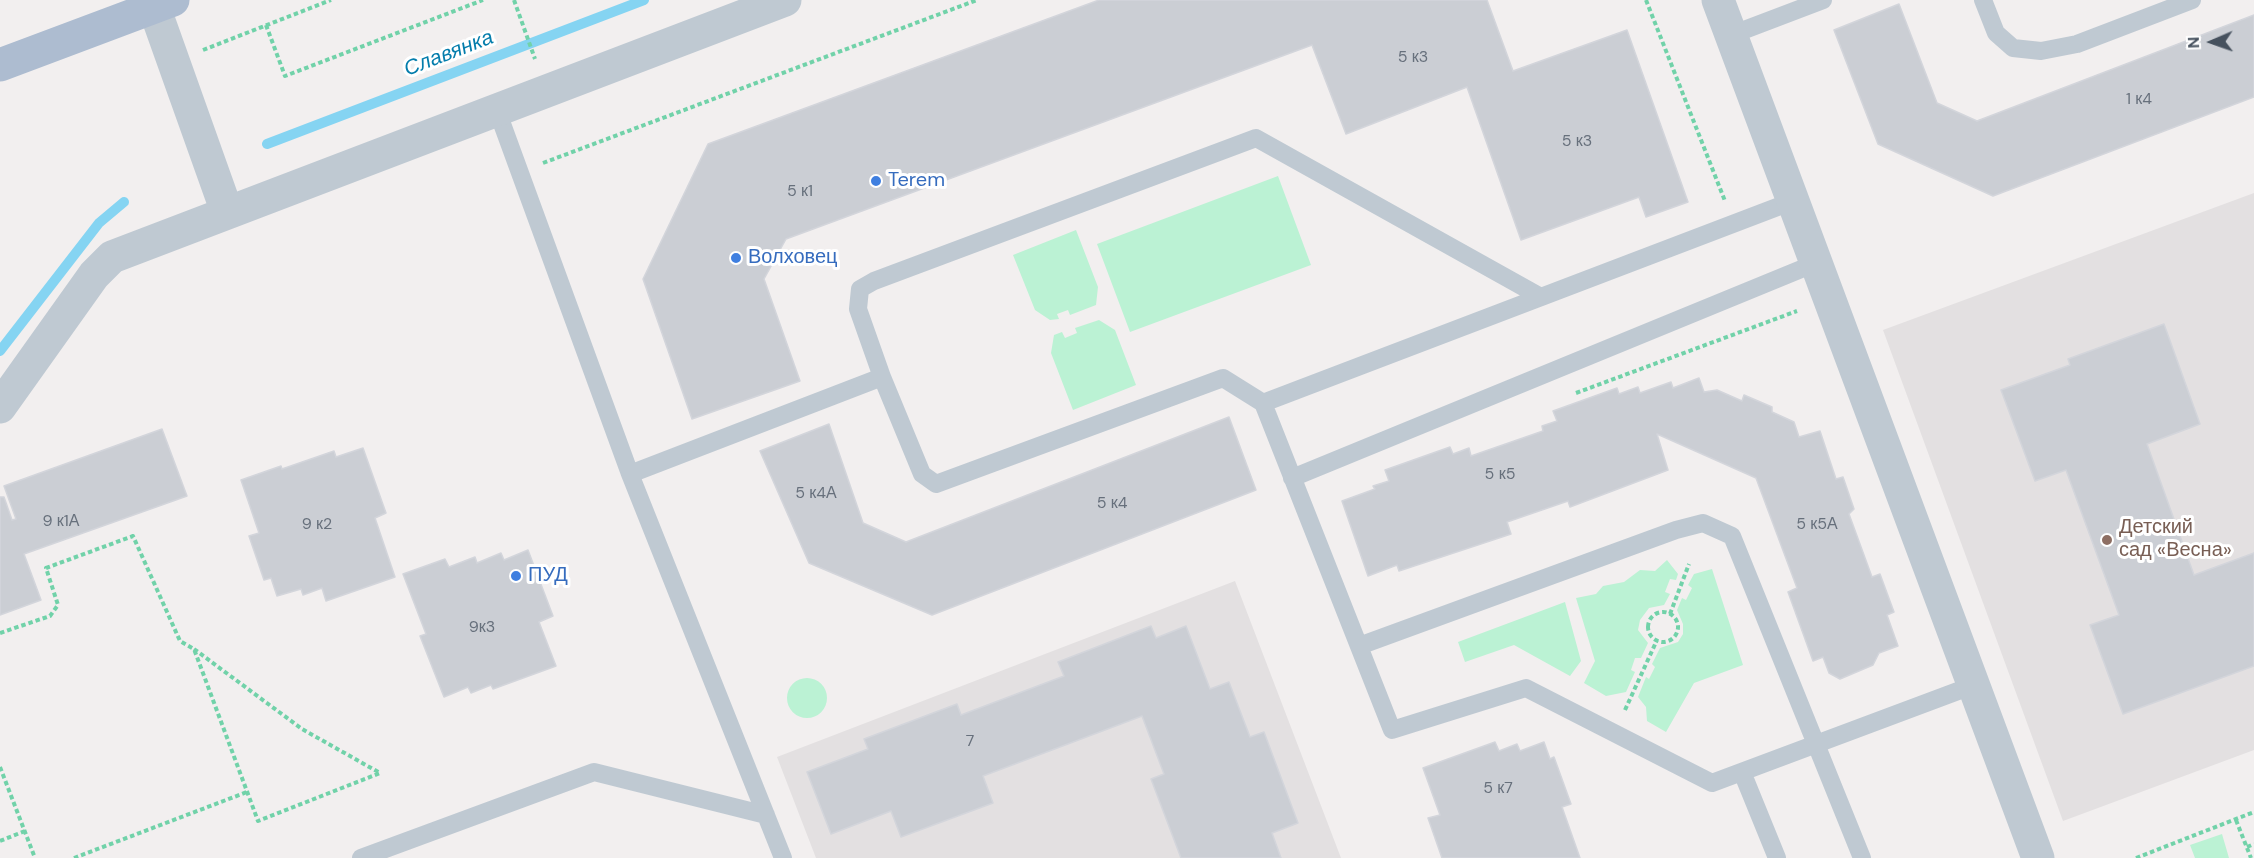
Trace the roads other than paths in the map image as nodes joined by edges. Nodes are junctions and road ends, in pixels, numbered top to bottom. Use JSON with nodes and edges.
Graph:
{"nodes":[{"id":1,"x":784,"y":0,"type":"edge"},
{"id":2,"x":1718,"y":0,"type":"edge"},
{"id":3,"x":1823,"y":0,"type":"edge"},
{"id":4,"x":1983,"y":0,"type":"edge"},
{"id":5,"x":2192,"y":0,"type":"edge"},
{"id":6,"x":163,"y":4,"type":"edge"},
{"id":7,"x":1731,"y":35,"type":"junction"},
{"id":8,"x":0,"y":65,"type":"edge"},
{"id":9,"x":497,"y":110,"type":"junction"},
{"id":10,"x":1793,"y":201,"type":"junction"},
{"id":11,"x":227,"y":212,"type":"junction"},
{"id":12,"x":1816,"y":263,"type":"junction"},
{"id":13,"x":1541,"y":297,"type":"junction"},
{"id":14,"x":882,"y":377,"type":"junction"},
{"id":15,"x":1263,"y":403,"type":"junction"},
{"id":16,"x":0,"y":407,"type":"edge"},
{"id":17,"x":630,"y":474,"type":"junction"},
{"id":18,"x":1292,"y":478,"type":"junction"},
{"id":19,"x":1359,"y":646,"type":"junction"},
{"id":20,"x":1974,"y":685,"type":"junction"},
{"id":21,"x":1818,"y":744,"type":"junction"},
{"id":22,"x":1742,"y":772,"type":"junction"},
{"id":23,"x":766,"y":815,"type":"junction"},
{"id":24,"x":361,"y":858,"type":"edge"},
{"id":25,"x":783,"y":858,"type":"edge"},
{"id":26,"x":1777,"y":858,"type":"edge"},
{"id":27,"x":1862,"y":858,"type":"edge"},
{"id":28,"x":2038,"y":858,"type":"edge"}],
"edges":[{"from":1,"to":9,"type":"street"},
{"from":2,"to":7,"type":"street"},
{"from":3,"to":7,"type":"lane"},
{"from":4,"to":5,"type":"lane"},
{"from":6,"to":8,"type":"main road"},
{"from":6,"to":11,"type":"street"},
{"from":7,"to":10,"type":"street"},
{"from":9,"to":11,"type":"street"},
{"from":9,"to":17,"type":"lane"},
{"from":10,"to":12,"type":"street"},
{"from":10,"to":13,"type":"lane"},
{"from":11,"to":16,"type":"street"},
{"from":12,"to":18,"type":"lane"},
{"from":12,"to":20,"type":"street"},
{"from":13,"to":14,"type":"lane"},
{"from":13,"to":15,"type":"lane"},
{"from":14,"to":15,"type":"lane"},
{"from":14,"to":17,"type":"lane"},
{"from":15,"to":18,"type":"lane"},
{"from":17,"to":23,"type":"lane"},
{"from":18,"to":19,"type":"lane"},
{"from":19,"to":21,"type":"lane"},
{"from":19,"to":22,"type":"lane"},
{"from":20,"to":21,"type":"lane"},
{"from":20,"to":28,"type":"street"},
{"from":21,"to":22,"type":"lane"},
{"from":21,"to":27,"type":"lane"},
{"from":22,"to":26,"type":"lane"},
{"from":23,"to":24,"type":"lane"},
{"from":23,"to":25,"type":"lane"}]}
